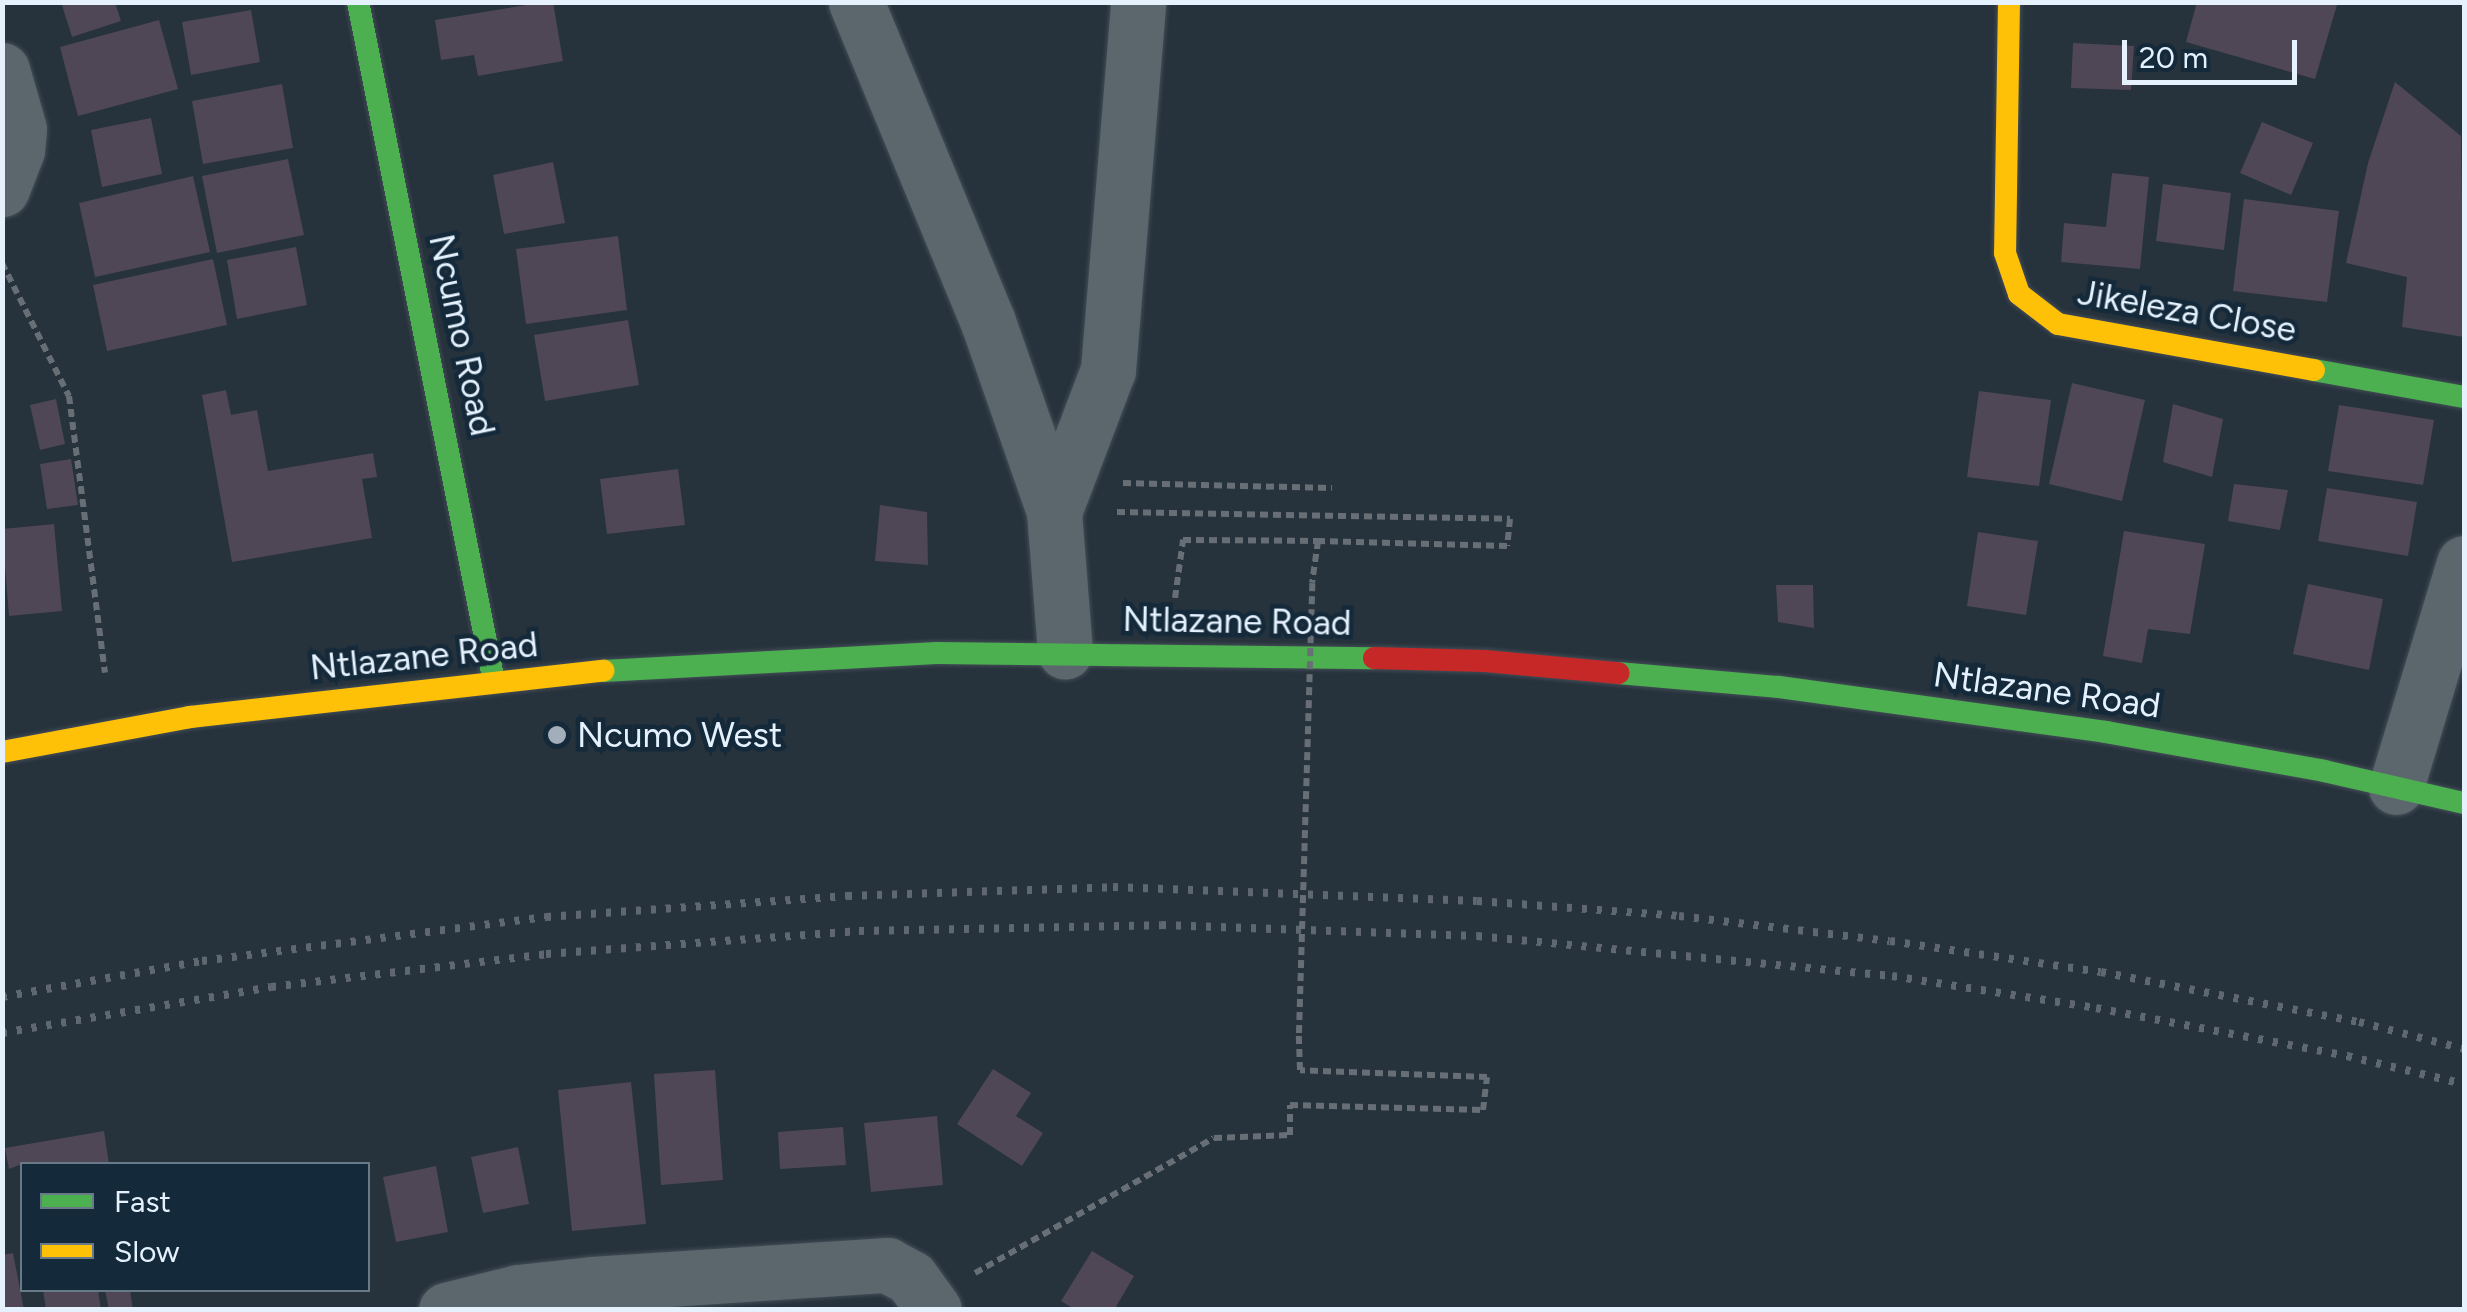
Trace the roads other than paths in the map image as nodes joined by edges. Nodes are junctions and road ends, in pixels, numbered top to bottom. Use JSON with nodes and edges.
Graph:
{"nodes":[{"id":1,"x":358,"y":2,"type":"edge"},
{"id":2,"x":856,"y":2,"type":"edge"},
{"id":3,"x":1138,"y":2,"type":"edge"},
{"id":4,"x":2010,"y":2,"type":"edge"},
{"id":5,"x":2,"y":70,"type":"edge"},
{"id":6,"x":2,"y":189,"type":"edge"},
{"id":7,"x":2464,"y":397,"type":"edge"},
{"id":8,"x":1054,"y":512,"type":"junction"},
{"id":9,"x":2464,"y":563,"type":"edge"},
{"id":10,"x":1065,"y":652,"type":"junction"},
{"id":11,"x":494,"y":682,"type":"junction"},
{"id":12,"x":2,"y":752,"type":"edge"},
{"id":13,"x":2396,"y":787,"type":"junction"},
{"id":14,"x":2464,"y":803,"type":"edge"},
{"id":15,"x":586,"y":1297,"type":"edge"},
{"id":16,"x":932,"y":1304,"type":"edge"},
{"id":17,"x":446,"y":1310,"type":"edge"}],
"edges":[{"from":1,"to":11,"type":"street","name":"Ncumo Road"},
{"from":2,"to":8,"type":"street"},
{"from":3,"to":8,"type":"street"},
{"from":4,"to":7,"type":"street","name":"Jikeleza Close"},
{"from":5,"to":6,"type":"street"},
{"from":8,"to":10,"type":"street"},
{"from":9,"to":13,"type":"street"},
{"from":10,"to":11,"type":"street","name":"Ntlazane Road"},
{"from":10,"to":13,"type":"street","name":"Ntlazane Road"},
{"from":11,"to":12,"type":"street","name":"Ntlazane Road"},
{"from":13,"to":14,"type":"street","name":"Ntlazane Road"},
{"from":15,"to":16,"type":"street"},
{"from":15,"to":17,"type":"street"}]}
